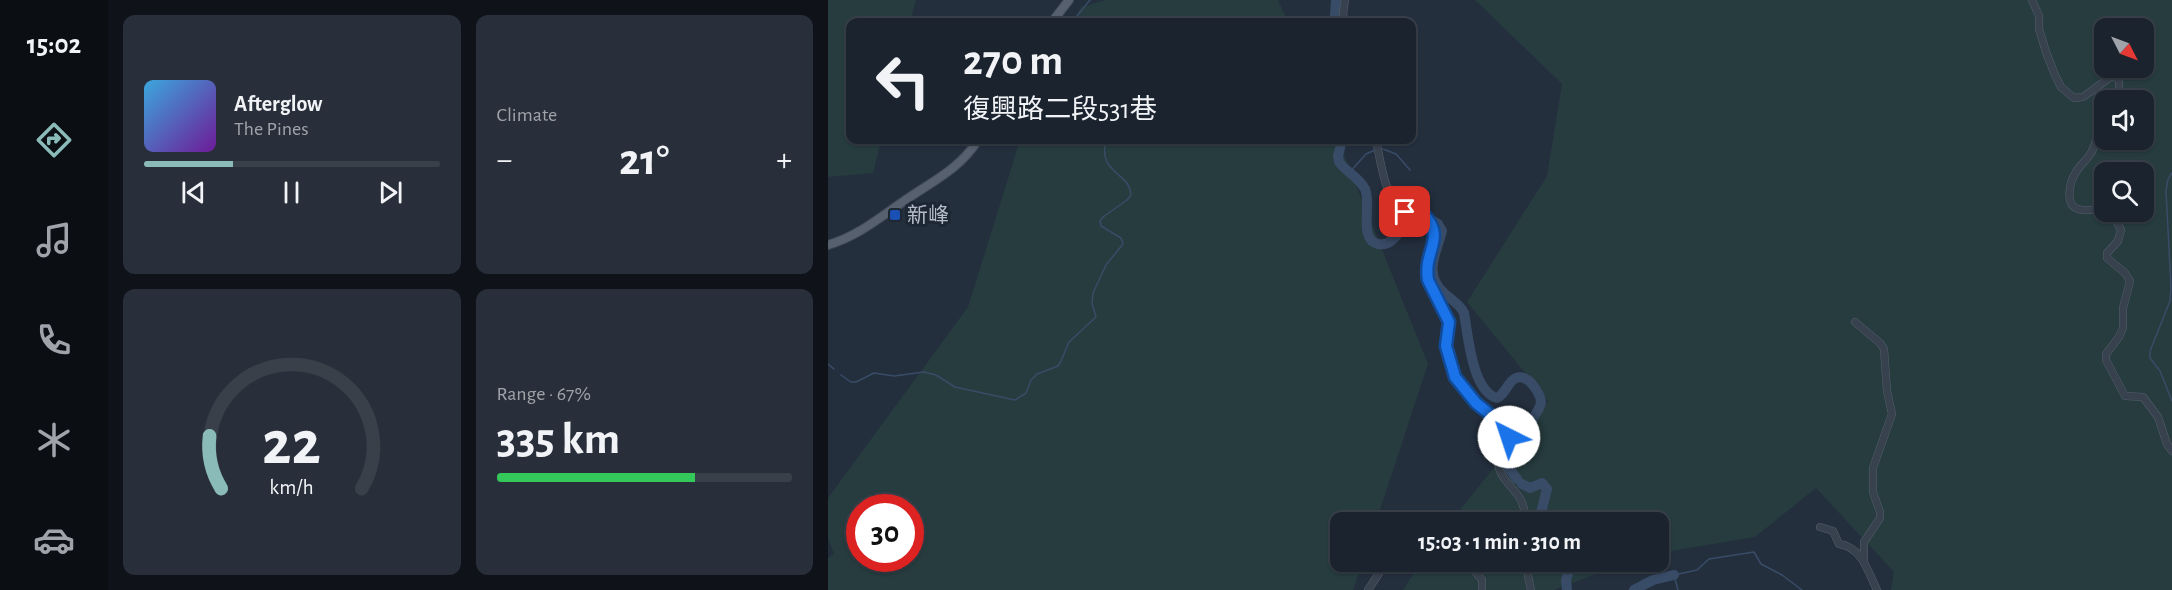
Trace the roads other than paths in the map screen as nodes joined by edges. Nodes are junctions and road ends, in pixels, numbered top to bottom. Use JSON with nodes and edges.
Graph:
{"nodes":[{"id":1,"x":1069,"y":0,"type":"edge"},
{"id":2,"x":1345,"y":0,"type":"edge"},
{"id":3,"x":2032,"y":0,"type":"edge"},
{"id":4,"x":1055,"y":18,"type":"edge"},
{"id":5,"x":1344,"y":18,"type":"edge"},
{"id":6,"x":2121,"y":90,"type":"edge"},
{"id":7,"x":975,"y":144,"type":"edge"},
{"id":8,"x":1377,"y":144,"type":"edge"},
{"id":9,"x":2094,"y":145,"type":"edge"},
{"id":10,"x":828,"y":245,"type":"edge"},
{"id":11,"x":1855,"y":322,"type":"dead end"},
{"id":12,"x":2172,"y":451,"type":"edge"},
{"id":13,"x":1525,"y":512,"type":"edge"},
{"id":14,"x":1820,"y":527,"type":"dead end"},
{"id":15,"x":1864,"y":561,"type":"junction"},
{"id":16,"x":1380,"y":572,"type":"edge"},
{"id":17,"x":1476,"y":572,"type":"edge"},
{"id":18,"x":1527,"y":572,"type":"edge"},
{"id":19,"x":1368,"y":590,"type":"edge"},
{"id":20,"x":1482,"y":590,"type":"edge"},
{"id":21,"x":1531,"y":590,"type":"edge"},
{"id":22,"x":1877,"y":590,"type":"edge"}],
"edges":[{"from":1,"to":4,"type":"main road"},
{"from":2,"to":5,"type":"street"},
{"from":3,"to":6,"type":"street"},
{"from":7,"to":10,"type":"main road"},
{"from":8,"to":13,"type":"street"},
{"from":9,"to":12,"type":"street"},
{"from":11,"to":15,"type":"street"},
{"from":14,"to":15,"type":"street"},
{"from":15,"to":22,"type":"street"},
{"from":16,"to":19,"type":"street"},
{"from":17,"to":20,"type":"street"},
{"from":18,"to":21,"type":"street"}]}
